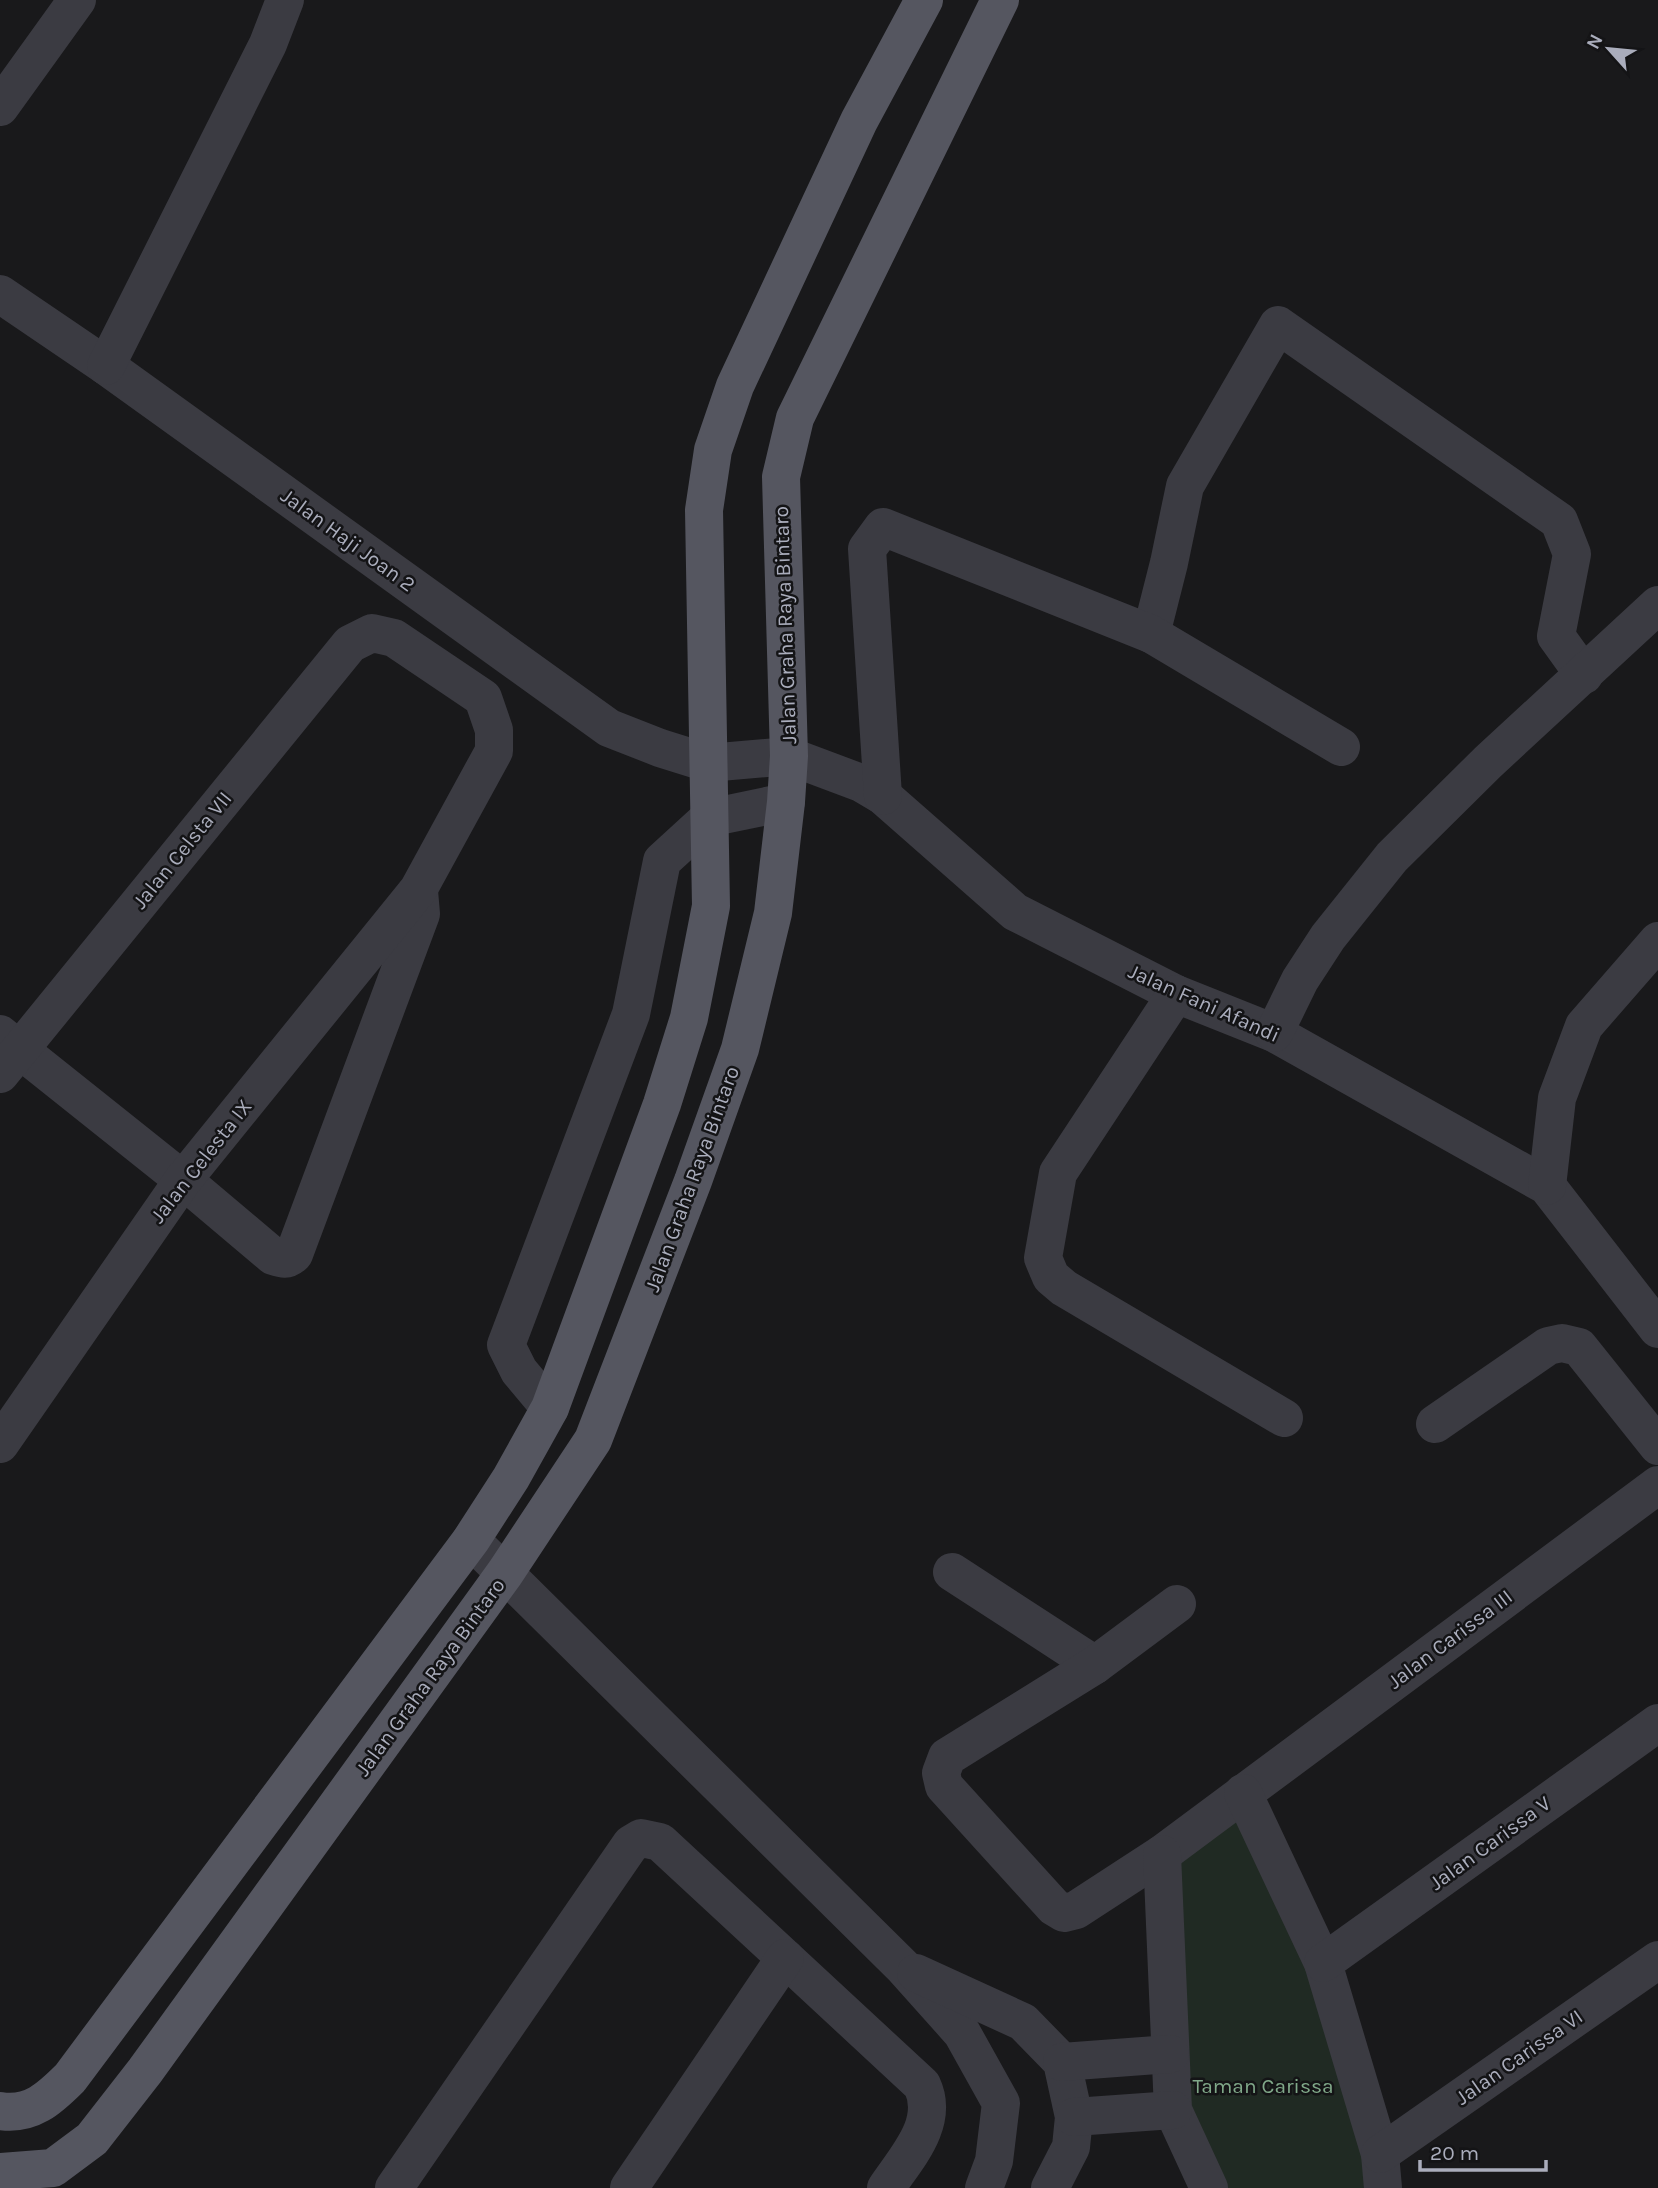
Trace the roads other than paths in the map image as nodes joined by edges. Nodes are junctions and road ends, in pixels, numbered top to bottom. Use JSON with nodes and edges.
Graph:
{"nodes":[{"id":1,"x":77,"y":0,"type":"edge"},
{"id":2,"x":285,"y":0,"type":"edge"},
{"id":3,"x":924,"y":0,"type":"edge"},
{"id":4,"x":1000,"y":0,"type":"edge"},
{"id":5,"x":0,"y":107,"type":"edge"},
{"id":6,"x":0,"y":294,"type":"edge"},
{"id":7,"x":106,"y":366,"type":"junction"},
{"id":8,"x":1658,"y":605,"type":"edge"},
{"id":9,"x":372,"y":633,"type":"joint"},
{"id":10,"x":1151,"y":634,"type":"junction"},
{"id":11,"x":1584,"y":676,"type":"junction"},
{"id":12,"x":1341,"y":747,"type":"dead end"},
{"id":13,"x":789,"y":756,"type":"junction"},
{"id":14,"x":708,"y":763,"type":"junction"},
{"id":15,"x":883,"y":796,"type":"junction"},
{"id":16,"x":786,"y":802,"type":"junction"},
{"id":17,"x":709,"y":818,"type":"junction"},
{"id":18,"x":418,"y":890,"type":"junction"},
{"id":19,"x":1655,"y":951,"type":"edge"},
{"id":20,"x":1177,"y":994,"type":"junction"},
{"id":21,"x":1274,"y":1033,"type":"junction"},
{"id":22,"x":6,"y":1053,"type":"edge"},
{"id":23,"x":183,"y":1180,"type":"junction"},
{"id":24,"x":1546,"y":1186,"type":"junction"},
{"id":25,"x":1658,"y":1329,"type":"edge"},
{"id":26,"x":550,"y":1408,"type":"junction"},
{"id":27,"x":1284,"y":1418,"type":"dead end"},
{"id":28,"x":1435,"y":1424,"type":"dead end"},
{"id":29,"x":0,"y":1444,"type":"edge"},
{"id":30,"x":1658,"y":1446,"type":"edge"},
{"id":31,"x":1658,"y":1485,"type":"edge"},
{"id":32,"x":471,"y":1540,"type":"junction"},
{"id":33,"x":951,"y":1572,"type":"dead end"},
{"id":34,"x":505,"y":1573,"type":"junction"},
{"id":35,"x":1177,"y":1604,"type":"dead end"},
{"id":36,"x":1095,"y":1665,"type":"junction"},
{"id":37,"x":1658,"y":1723,"type":"edge"},
{"id":38,"x":1243,"y":1793,"type":"junction"},
{"id":39,"x":1162,"y":1854,"type":"junction"},
{"id":40,"x":785,"y":1958,"type":"junction"},
{"id":41,"x":1658,"y":1960,"type":"edge"},
{"id":42,"x":1322,"y":1963,"type":"junction"},
{"id":43,"x":904,"y":1968,"type":"junction"},
{"id":44,"x":1170,"y":2054,"type":"junction"},
{"id":45,"x":1062,"y":2062,"type":"junction"},
{"id":46,"x":1173,"y":2110,"type":"junction"},
{"id":47,"x":0,"y":2111,"type":"edge"},
{"id":48,"x":1074,"y":2117,"type":"junction"},
{"id":49,"x":1382,"y":2171,"type":"edge"},
{"id":50,"x":7,"y":2175,"type":"edge"},
{"id":51,"x":394,"y":2188,"type":"edge"},
{"id":52,"x":629,"y":2188,"type":"edge"},
{"id":53,"x":886,"y":2188,"type":"edge"},
{"id":54,"x":984,"y":2188,"type":"edge"},
{"id":55,"x":1050,"y":2188,"type":"edge"},
{"id":56,"x":1209,"y":2188,"type":"edge"}],
"edges":[{"from":1,"to":5,"type":"street"},
{"from":2,"to":7,"type":"street"},
{"from":3,"to":14,"type":"main road"},
{"from":4,"to":13,"type":"main road","name":"Jalan Graha Raya Bintaro"},
{"from":6,"to":7,"type":"street","name":"Jalan Haji Joan 2"},
{"from":7,"to":14,"type":"street","name":"Jalan Haji Joan 2"},
{"from":8,"to":11,"type":"street"},
{"from":9,"to":18,"type":"street","name":"Jalan Celesta IX"},
{"from":9,"to":22,"type":"street","name":"Jalan Celsta VII"},
{"from":10,"to":11,"type":"street"},
{"from":10,"to":12,"type":"street"},
{"from":10,"to":15,"type":"street"},
{"from":11,"to":21,"type":"street"},
{"from":13,"to":14,"type":"street","name":"Jalan Fani Afandi"},
{"from":13,"to":15,"type":"street","name":"Jalan Fani Afandi"},
{"from":13,"to":16,"type":"main road","name":"Jalan Graha Raya Bintaro"},
{"from":14,"to":17,"type":"main road"},
{"from":15,"to":20,"type":"street","name":"Jalan Fani Afandi"},
{"from":16,"to":17,"type":"street"},
{"from":16,"to":34,"type":"main road","name":"Jalan Graha Raya Bintaro"},
{"from":17,"to":26,"type":"main road"},
{"from":17,"to":26,"type":"street"},
{"from":18,"to":23,"type":"street","name":"Jalan Celesta IX"},
{"from":18,"to":23,"type":"street","name":"Jalan Celesta IX"},
{"from":19,"to":24,"type":"street"},
{"from":20,"to":21,"type":"street","name":"Jalan Fani Afandi"},
{"from":20,"to":27,"type":"street"},
{"from":21,"to":24,"type":"street","name":"Jalan Fani Afandi"},
{"from":22,"to":23,"type":"street"},
{"from":23,"to":29,"type":"street","name":"Jalan Celesta IX"},
{"from":24,"to":25,"type":"street","name":"Jalan Fani Afandi"},
{"from":26,"to":32,"type":"main road"},
{"from":28,"to":30,"type":"street"},
{"from":31,"to":38,"type":"street","name":"Jalan Carissa III"},
{"from":32,"to":34,"type":"street"},
{"from":32,"to":47,"type":"main road"},
{"from":33,"to":36,"type":"street"},
{"from":34,"to":43,"type":"street"},
{"from":34,"to":50,"type":"main road","name":"Jalan Graha Raya Bintaro"},
{"from":35,"to":36,"type":"street"},
{"from":36,"to":39,"type":"street","name":"Jalan Carissa III"},
{"from":37,"to":42,"type":"street","name":"Jalan Carissa V"},
{"from":38,"to":39,"type":"street","name":"Jalan Carissa III"},
{"from":38,"to":42,"type":"street"},
{"from":39,"to":44,"type":"street"},
{"from":40,"to":51,"type":"street"},
{"from":40,"to":52,"type":"street"},
{"from":40,"to":53,"type":"street"},
{"from":41,"to":49,"type":"street","name":"Jalan Carissa VI"},
{"from":42,"to":49,"type":"street"},
{"from":43,"to":45,"type":"street"},
{"from":43,"to":54,"type":"street"},
{"from":44,"to":45,"type":"street"},
{"from":44,"to":46,"type":"street"},
{"from":45,"to":48,"type":"street"},
{"from":46,"to":48,"type":"street"},
{"from":46,"to":56,"type":"street"},
{"from":48,"to":55,"type":"street"}]}
